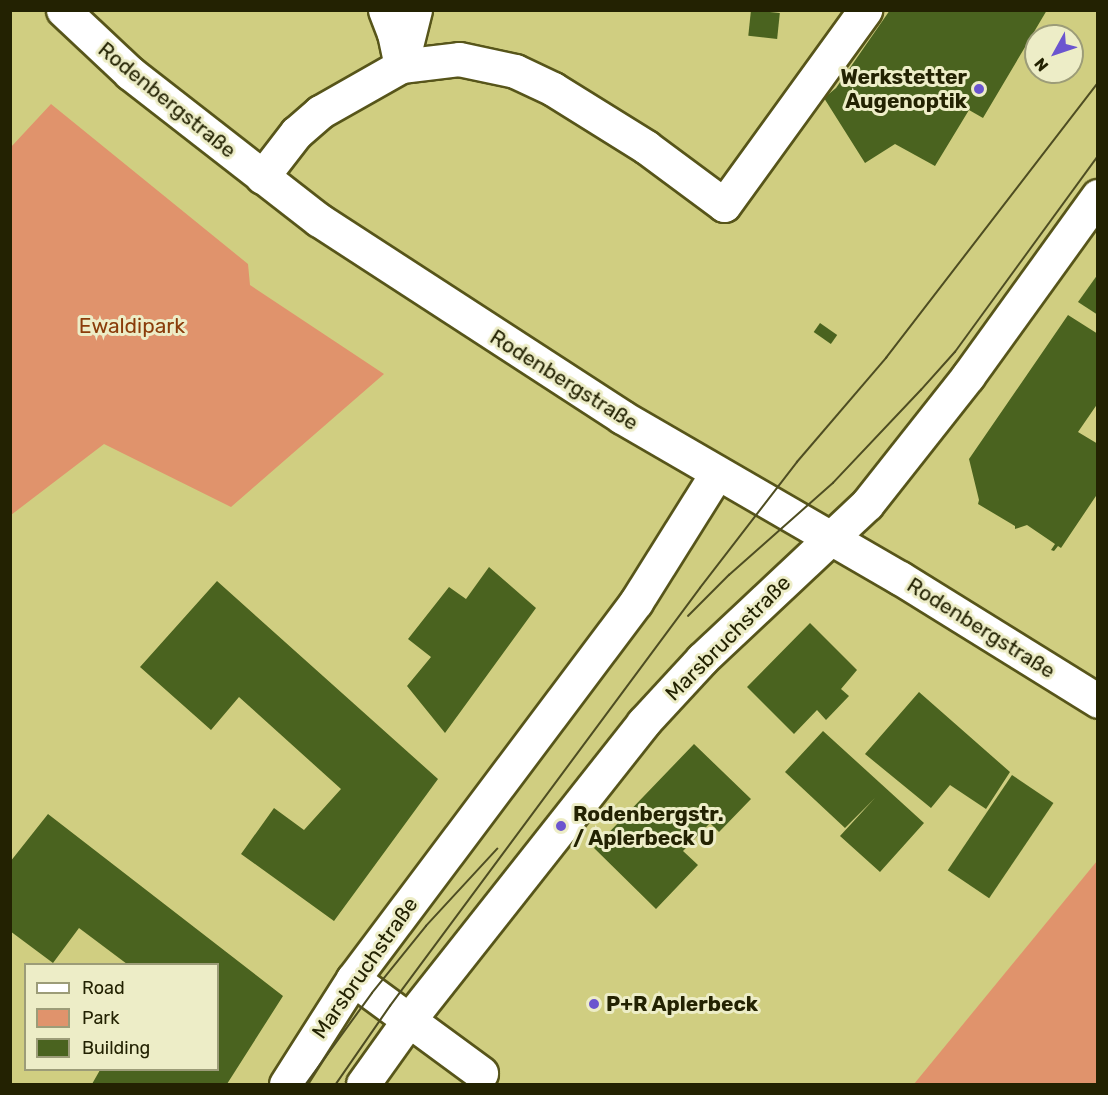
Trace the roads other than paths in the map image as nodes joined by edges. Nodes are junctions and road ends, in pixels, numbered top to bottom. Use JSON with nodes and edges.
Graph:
{"nodes":[{"id":1,"x":63,"y":10,"type":"edge"},
{"id":2,"x":385,"y":10,"type":"edge"},
{"id":3,"x":415,"y":10,"type":"edge"},
{"id":4,"x":865,"y":10,"type":"edge"},
{"id":5,"x":400,"y":66,"type":"junction"},
{"id":6,"x":262,"y":177,"type":"junction"},
{"id":7,"x":1098,"y":196,"type":"edge"},
{"id":8,"x":717,"y":473,"type":"junction"},
{"id":9,"x":831,"y":539,"type":"junction"},
{"id":10,"x":1098,"y":701,"type":"edge"},
{"id":11,"x":353,"y":980,"type":"junction"},
{"id":12,"x":408,"y":1021,"type":"junction"},
{"id":13,"x":481,"y":1073,"type":"dead end"},
{"id":14,"x":286,"y":1084,"type":"edge"},
{"id":15,"x":363,"y":1084,"type":"edge"}],
"edges":[{"from":1,"to":6,"type":"street","name":"Rodenbergstraße"},
{"from":2,"to":5,"type":"street"},
{"from":3,"to":5,"type":"street"},
{"from":4,"to":5,"type":"street"},
{"from":5,"to":6,"type":"street"},
{"from":6,"to":8,"type":"street","name":"Rodenbergstraße"},
{"from":7,"to":9,"type":"street","name":"Marsbruchstraße"},
{"from":8,"to":9,"type":"street","name":"Rodenbergstraße"},
{"from":8,"to":11,"type":"street","name":"Marsbruchstraße"},
{"from":9,"to":10,"type":"street","name":"Rodenbergstraße"},
{"from":9,"to":12,"type":"street","name":"Marsbruchstraße"},
{"from":11,"to":12,"type":"street"},
{"from":11,"to":14,"type":"street","name":"Marsbruchstraße"},
{"from":12,"to":13,"type":"street"},
{"from":12,"to":15,"type":"street","name":"Marsbruchstraße"}]}
